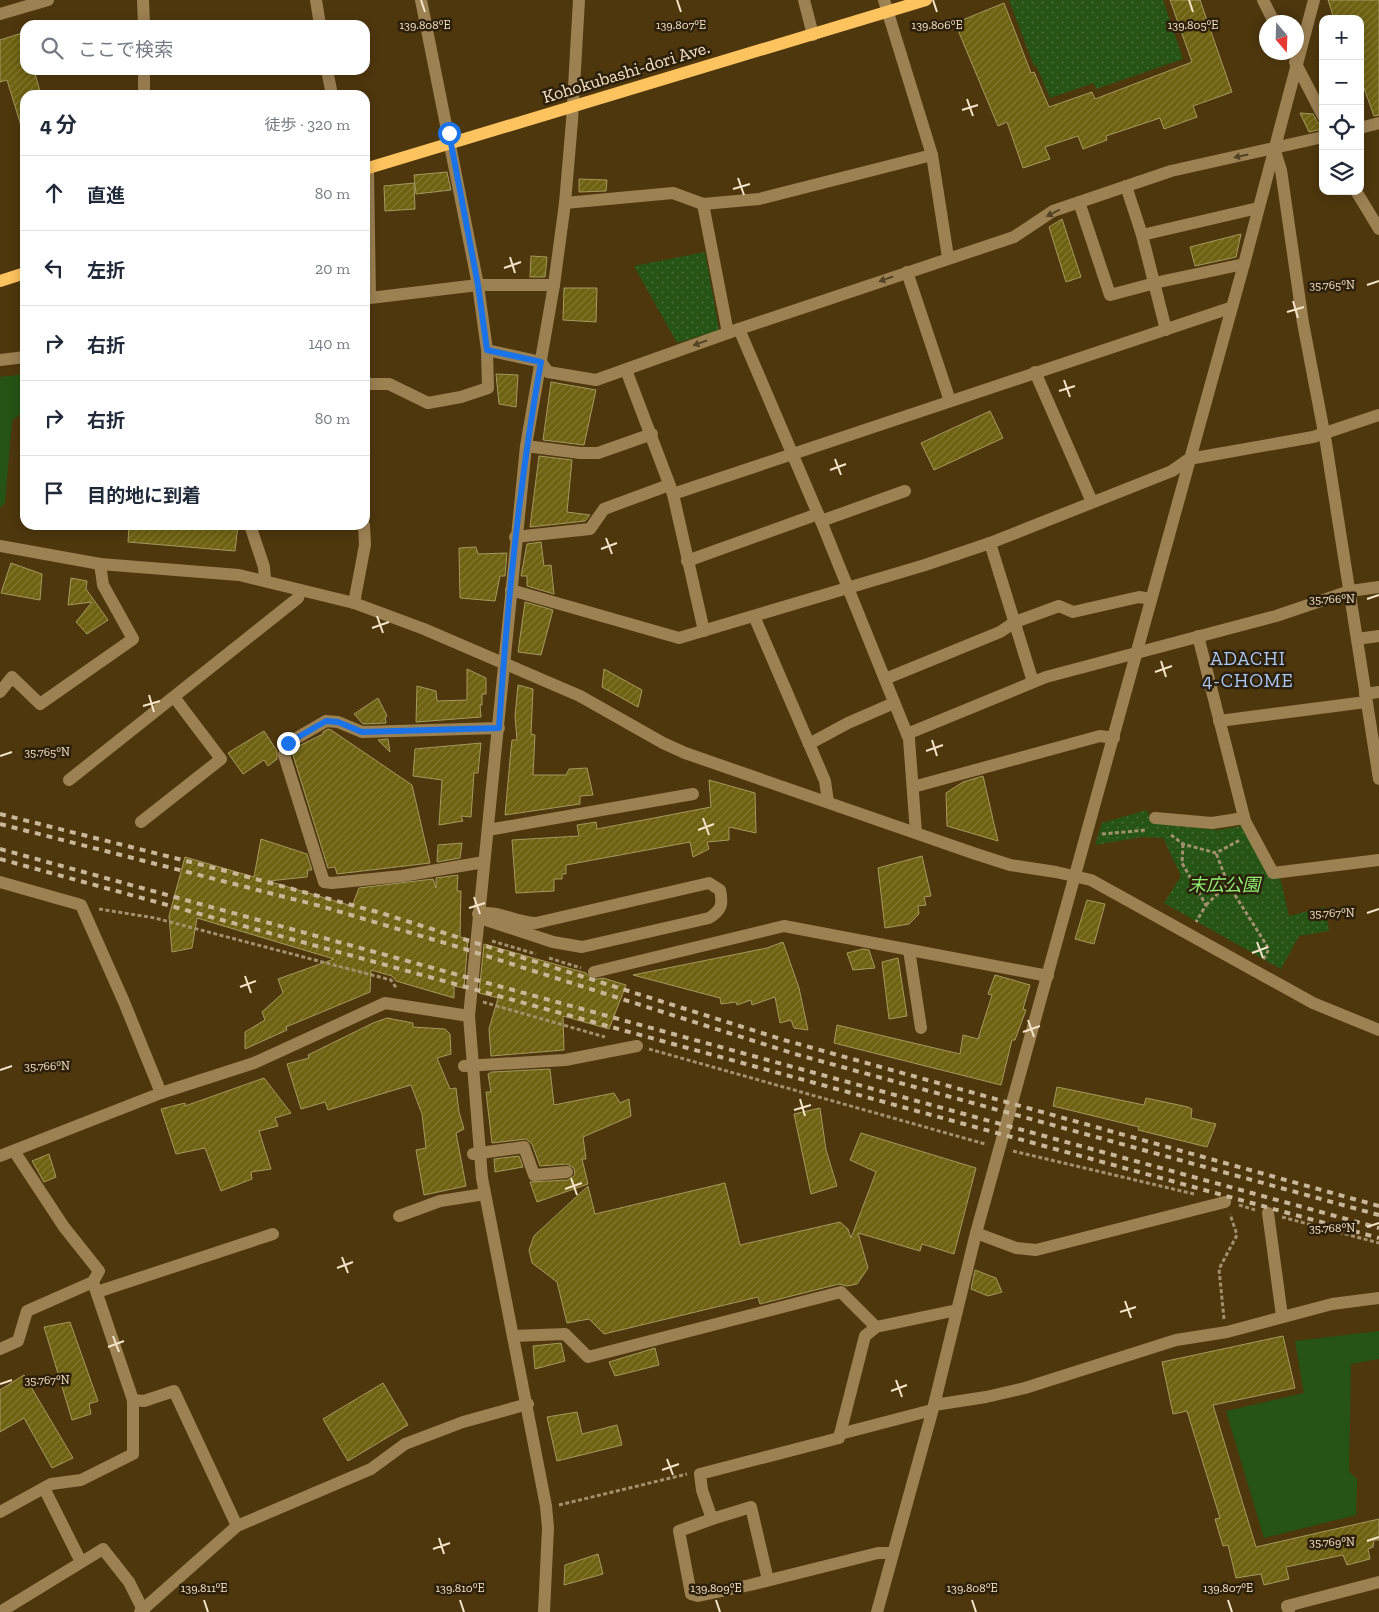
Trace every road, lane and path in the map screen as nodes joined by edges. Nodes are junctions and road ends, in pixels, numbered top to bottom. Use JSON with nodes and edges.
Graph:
{"nodes":[{"id":1,"x":48,"y":0,"type":"edge"},
{"id":2,"x":143,"y":0,"type":"edge"},
{"id":3,"x":316,"y":0,"type":"edge"},
{"id":4,"x":421,"y":0,"type":"edge"},
{"id":5,"x":579,"y":0,"type":"edge"},
{"id":6,"x":804,"y":0,"type":"edge"},
{"id":7,"x":926,"y":0,"type":"edge"},
{"id":8,"x":1263,"y":0,"type":"edge"},
{"id":9,"x":1314,"y":0,"type":"edge"},
{"id":10,"x":886,"y":6,"type":"edge"},
{"id":11,"x":3,"y":9,"type":"edge"},
{"id":12,"x":1270,"y":15,"type":"edge"},
{"id":13,"x":144,"y":20,"type":"edge"},
{"id":14,"x":319,"y":20,"type":"edge"},
{"id":15,"x":1304,"y":28,"type":"edge"},
{"id":16,"x":812,"y":35,"type":"junction"},
{"id":17,"x":1293,"y":60,"type":"edge"},
{"id":18,"x":1294,"y":60,"type":"edge"},
{"id":19,"x":144,"y":75,"type":"edge"},
{"id":20,"x":328,"y":75,"type":"edge"},
{"id":21,"x":144,"y":90,"type":"edge"},
{"id":22,"x":331,"y":90,"type":"edge"},
{"id":23,"x":573,"y":106,"type":"junction"},
{"id":24,"x":1319,"y":108,"type":"edge"},
{"id":25,"x":1379,"y":123,"type":"edge"},
{"id":26,"x":1364,"y":127,"type":"edge"},
{"id":27,"x":1319,"y":138,"type":"edge"},
{"id":28,"x":451,"y":144,"type":"junction"},
{"id":29,"x":1274,"y":148,"type":"junction"},
{"id":30,"x":932,"y":155,"type":"junction"},
{"id":31,"x":370,"y":168,"type":"edge"},
{"id":32,"x":1126,"y":186,"type":"junction"},
{"id":33,"x":1358,"y":195,"type":"edge"},
{"id":34,"x":1079,"y":202,"type":"junction"},
{"id":35,"x":565,"y":203,"type":"junction"},
{"id":36,"x":703,"y":204,"type":"junction"},
{"id":37,"x":1258,"y":208,"type":"junction"},
{"id":38,"x":1378,"y":227,"type":"edge"},
{"id":39,"x":1142,"y":235,"type":"junction"},
{"id":40,"x":948,"y":257,"type":"junction"},
{"id":41,"x":1244,"y":264,"type":"junction"},
{"id":42,"x":907,"y":272,"type":"junction"},
{"id":43,"x":20,"y":275,"type":"edge"},
{"id":44,"x":0,"y":281,"type":"edge"},
{"id":45,"x":1155,"y":283,"type":"junction"},
{"id":46,"x":478,"y":285,"type":"junction"},
{"id":47,"x":554,"y":285,"type":"junction"},
{"id":48,"x":370,"y":298,"type":"edge"},
{"id":49,"x":1230,"y":308,"type":"junction"},
{"id":50,"x":1166,"y":330,"type":"junction"},
{"id":51,"x":734,"y":331,"type":"junction"},
{"id":52,"x":487,"y":350,"type":"junction"},
{"id":53,"x":20,"y":358,"type":"edge"},
{"id":54,"x":0,"y":360,"type":"edge"},
{"id":55,"x":541,"y":362,"type":"junction"},
{"id":56,"x":626,"y":370,"type":"junction"},
{"id":57,"x":1035,"y":372,"type":"junction"},
{"id":58,"x":370,"y":384,"type":"edge"},
{"id":59,"x":950,"y":400,"type":"junction"},
{"id":60,"x":1379,"y":415,"type":"edge"},
{"id":61,"x":1324,"y":433,"type":"junction"},
{"id":62,"x":652,"y":434,"type":"junction"},
{"id":63,"x":526,"y":446,"type":"junction"},
{"id":64,"x":792,"y":453,"type":"junction"},
{"id":65,"x":1189,"y":459,"type":"junction"},
{"id":66,"x":671,"y":490,"type":"junction"},
{"id":67,"x":905,"y":491,"type":"dead end"},
{"id":68,"x":1092,"y":502,"type":"junction"},
{"id":69,"x":819,"y":518,"type":"junction"},
{"id":70,"x":252,"y":530,"type":"edge"},
{"id":71,"x":364,"y":530,"type":"edge"},
{"id":72,"x":515,"y":538,"type":"junction"},
{"id":73,"x":990,"y":543,"type":"junction"},
{"id":74,"x":0,"y":546,"type":"edge"},
{"id":75,"x":687,"y":561,"type":"junction"},
{"id":76,"x":100,"y":564,"type":"junction"},
{"id":77,"x":266,"y":580,"type":"junction"},
{"id":78,"x":1379,"y":587,"type":"edge"},
{"id":79,"x":848,"y":588,"type":"junction"},
{"id":80,"x":300,"y":590,"type":"junction"},
{"id":81,"x":511,"y":590,"type":"junction"},
{"id":82,"x":1350,"y":591,"type":"junction"},
{"id":83,"x":1151,"y":599,"type":"junction"},
{"id":84,"x":354,"y":603,"type":"junction"},
{"id":85,"x":754,"y":616,"type":"junction"},
{"id":86,"x":1015,"y":622,"type":"junction"},
{"id":87,"x":704,"y":631,"type":"junction"},
{"id":88,"x":1198,"y":636,"type":"junction"},
{"id":89,"x":1379,"y":636,"type":"edge"},
{"id":90,"x":1357,"y":639,"type":"junction"},
{"id":91,"x":1138,"y":652,"type":"junction"},
{"id":92,"x":504,"y":665,"type":"junction"},
{"id":93,"x":885,"y":679,"type":"junction"},
{"id":94,"x":1033,"y":682,"type":"junction"},
{"id":95,"x":0,"y":692,"type":"edge"},
{"id":96,"x":1379,"y":692,"type":"edge"},
{"id":97,"x":174,"y":697,"type":"junction"},
{"id":98,"x":1365,"y":698,"type":"junction"},
{"id":99,"x":894,"y":703,"type":"junction"},
{"id":100,"x":1219,"y":721,"type":"junction"},
{"id":101,"x":499,"y":728,"type":"junction"},
{"id":102,"x":907,"y":734,"type":"junction"},
{"id":103,"x":1114,"y":738,"type":"junction"},
{"id":104,"x":809,"y":744,"type":"junction"},
{"id":105,"x":1379,"y":779,"type":"edge"},
{"id":106,"x":69,"y":780,"type":"dead end"},
{"id":107,"x":913,"y":787,"type":"junction"},
{"id":108,"x":693,"y":794,"type":"dead end"},
{"id":109,"x":828,"y":802,"type":"junction"},
{"id":110,"x":1155,"y":818,"type":"dead end"},
{"id":111,"x":1244,"y":818,"type":"junction"},
{"id":112,"x":141,"y":822,"type":"dead end"},
{"id":113,"x":488,"y":830,"type":"junction"},
{"id":114,"x":1151,"y":830,"type":"dead end"},
{"id":115,"x":1166,"y":832,"type":"dead end"},
{"id":116,"x":916,"y":833,"type":"junction"},
{"id":117,"x":1096,"y":835,"type":"dead end"},
{"id":118,"x":1252,"y":835,"type":"junction"},
{"id":119,"x":1183,"y":844,"type":"junction"},
{"id":120,"x":1216,"y":852,"type":"junction"},
{"id":121,"x":1379,"y":860,"type":"edge"},
{"id":122,"x":484,"y":862,"type":"junction"},
{"id":123,"x":1076,"y":876,"type":"junction"},
{"id":124,"x":0,"y":882,"type":"edge"},
{"id":125,"x":1228,"y":884,"type":"junction"},
{"id":126,"x":82,"y":905,"type":"junction"},
{"id":127,"x":1206,"y":905,"type":"junction"},
{"id":128,"x":478,"y":914,"type":"junction"},
{"id":129,"x":1195,"y":924,"type":"dead end"},
{"id":130,"x":909,"y":950,"type":"junction"},
{"id":131,"x":1261,"y":962,"type":"dead end"},
{"id":132,"x":594,"y":972,"type":"dead end"},
{"id":133,"x":1048,"y":976,"type":"junction"},
{"id":134,"x":397,"y":989,"type":"dead end"},
{"id":135,"x":471,"y":999,"type":"junction"},
{"id":136,"x":469,"y":1016,"type":"junction"},
{"id":137,"x":921,"y":1028,"type":"dead end"},
{"id":138,"x":1379,"y":1030,"type":"edge"},
{"id":139,"x":611,"y":1038,"type":"dead end"},
{"id":140,"x":637,"y":1046,"type":"joint"},
{"id":141,"x":469,"y":1066,"type":"junction"},
{"id":142,"x":161,"y":1094,"type":"junction"},
{"id":143,"x":1000,"y":1148,"type":"junction"},
{"id":144,"x":14,"y":1151,"type":"junction"},
{"id":145,"x":476,"y":1154,"type":"junction"},
{"id":146,"x":0,"y":1156,"type":"edge"},
{"id":147,"x":567,"y":1172,"type":"dead end"},
{"id":148,"x":485,"y":1194,"type":"junction"},
{"id":149,"x":1197,"y":1195,"type":"dead end"},
{"id":150,"x":1225,"y":1202,"type":"junction"},
{"id":151,"x":1268,"y":1213,"type":"junction"},
{"id":152,"x":399,"y":1216,"type":"dead end"},
{"id":153,"x":976,"y":1233,"type":"junction"},
{"id":154,"x":272,"y":1234,"type":"dead end"},
{"id":155,"x":1379,"y":1244,"type":"edge"},
{"id":156,"x":95,"y":1287,"type":"junction"},
{"id":157,"x":1379,"y":1298,"type":"edge"},
{"id":158,"x":957,"y":1310,"type":"junction"},
{"id":159,"x":1282,"y":1316,"type":"junction"},
{"id":160,"x":876,"y":1327,"type":"junction"},
{"id":161,"x":1226,"y":1332,"type":"junction"},
{"id":162,"x":513,"y":1336,"type":"junction"},
{"id":163,"x":0,"y":1349,"type":"edge"},
{"id":164,"x":133,"y":1400,"type":"junction"},
{"id":165,"x":528,"y":1404,"type":"junction"},
{"id":166,"x":933,"y":1407,"type":"junction"},
{"id":167,"x":840,"y":1434,"type":"junction"},
{"id":168,"x":700,"y":1474,"type":"junction"},
{"id":169,"x":44,"y":1488,"type":"junction"},
{"id":170,"x":546,"y":1506,"type":"junction"},
{"id":171,"x":0,"y":1512,"type":"edge"},
{"id":172,"x":712,"y":1519,"type":"junction"},
{"id":173,"x":237,"y":1526,"type":"junction"},
{"id":174,"x":893,"y":1553,"type":"junction"},
{"id":175,"x":82,"y":1562,"type":"junction"},
{"id":176,"x":768,"y":1580,"type":"junction"},
{"id":177,"x":1379,"y":1582,"type":"edge"},
{"id":178,"x":143,"y":1611,"type":"edge"},
{"id":179,"x":0,"y":1612,"type":"edge"},
{"id":180,"x":159,"y":1612,"type":"edge"},
{"id":181,"x":544,"y":1612,"type":"edge"},
{"id":182,"x":877,"y":1612,"type":"edge"},
{"id":183,"x":1288,"y":1612,"type":"edge"}],
"edges":[{"from":1,"to":11,"type":"street"},
{"from":2,"to":13,"type":"street"},
{"from":3,"to":14,"type":"street"},
{"from":4,"to":28,"type":"street"},
{"from":5,"to":23,"type":"street"},
{"from":6,"to":16,"type":"street"},
{"from":7,"to":10,"type":"main road","name":"Kohokubashi-dori Ave."},
{"from":8,"to":12,"type":"street"},
{"from":9,"to":15,"type":"street"},
{"from":10,"to":16,"type":"main road","name":"Kohokubashi-dori Ave."},
{"from":10,"to":30,"type":"street"},
{"from":16,"to":23,"type":"main road","name":"Kohokubashi-dori Ave."},
{"from":17,"to":29,"type":"street"},
{"from":18,"to":24,"type":"street"},
{"from":19,"to":21,"type":"street"},
{"from":20,"to":22,"type":"street"},
{"from":23,"to":28,"type":"main road","name":"Kohokubashi-dori Ave."},
{"from":23,"to":35,"type":"street"},
{"from":25,"to":26,"type":"street"},
{"from":27,"to":29,"type":"street"},
{"from":28,"to":31,"type":"main road","name":"Kohokubashi-dori Ave."},
{"from":28,"to":46,"type":"street"},
{"from":29,"to":32,"type":"street","one_way":true},
{"from":29,"to":37,"type":"street"},
{"from":29,"to":61,"type":"street"},
{"from":30,"to":36,"type":"street"},
{"from":30,"to":40,"type":"street"},
{"from":32,"to":34,"type":"street"},
{"from":32,"to":39,"type":"street"},
{"from":33,"to":38,"type":"street"},
{"from":34,"to":40,"type":"street","one_way":true},
{"from":34,"to":45,"type":"street"},
{"from":35,"to":36,"type":"street"},
{"from":35,"to":47,"type":"street"},
{"from":36,"to":51,"type":"street"},
{"from":37,"to":39,"type":"street"},
{"from":37,"to":41,"type":"street"},
{"from":39,"to":45,"type":"street"},
{"from":40,"to":42,"type":"street"},
{"from":41,"to":45,"type":"street"},
{"from":41,"to":49,"type":"street"},
{"from":42,"to":51,"type":"street","one_way":true},
{"from":42,"to":59,"type":"street"},
{"from":43,"to":44,"type":"main road"},
{"from":45,"to":50,"type":"street"},
{"from":46,"to":47,"type":"street"},
{"from":46,"to":48,"type":"street"},
{"from":46,"to":52,"type":"street"},
{"from":47,"to":55,"type":"street"},
{"from":49,"to":50,"type":"street"},
{"from":49,"to":65,"type":"street"},
{"from":50,"to":57,"type":"street"},
{"from":51,"to":56,"type":"street","one_way":true},
{"from":51,"to":64,"type":"street"},
{"from":52,"to":55,"type":"street"},
{"from":52,"to":58,"type":"street"},
{"from":53,"to":54,"type":"street"},
{"from":55,"to":56,"type":"street"},
{"from":55,"to":63,"type":"street"},
{"from":56,"to":62,"type":"street"},
{"from":57,"to":59,"type":"street"},
{"from":57,"to":68,"type":"street"},
{"from":59,"to":64,"type":"street"},
{"from":60,"to":61,"type":"street"},
{"from":61,"to":65,"type":"street"},
{"from":61,"to":82,"type":"street"},
{"from":62,"to":63,"type":"street"},
{"from":62,"to":66,"type":"street"},
{"from":63,"to":72,"type":"street"},
{"from":64,"to":66,"type":"street"},
{"from":64,"to":69,"type":"street"},
{"from":65,"to":68,"type":"street"},
{"from":65,"to":83,"type":"street"},
{"from":66,"to":72,"type":"street"},
{"from":66,"to":75,"type":"street"},
{"from":67,"to":69,"type":"street"},
{"from":68,"to":73,"type":"street"},
{"from":69,"to":75,"type":"street"},
{"from":69,"to":79,"type":"street"},
{"from":70,"to":77,"type":"street"},
{"from":71,"to":84,"type":"street"},
{"from":72,"to":81,"type":"street"},
{"from":73,"to":79,"type":"street"},
{"from":73,"to":86,"type":"street"},
{"from":74,"to":76,"type":"street"},
{"from":75,"to":87,"type":"street"},
{"from":76,"to":77,"type":"street"},
{"from":76,"to":95,"type":"street"},
{"from":77,"to":80,"type":"street"},
{"from":78,"to":82,"type":"street"},
{"from":79,"to":85,"type":"street"},
{"from":79,"to":93,"type":"street"},
{"from":80,"to":84,"type":"street"},
{"from":80,"to":97,"type":"street"},
{"from":81,"to":87,"type":"street"},
{"from":81,"to":92,"type":"street"},
{"from":82,"to":88,"type":"street"},
{"from":82,"to":90,"type":"street"},
{"from":83,"to":86,"type":"street"},
{"from":83,"to":91,"type":"street"},
{"from":84,"to":92,"type":"street"},
{"from":85,"to":87,"type":"street"},
{"from":85,"to":104,"type":"street"},
{"from":86,"to":93,"type":"street"},
{"from":86,"to":94,"type":"street"},
{"from":88,"to":91,"type":"street"},
{"from":88,"to":100,"type":"street"},
{"from":89,"to":90,"type":"street"},
{"from":90,"to":98,"type":"street"},
{"from":91,"to":94,"type":"street"},
{"from":91,"to":103,"type":"street"},
{"from":92,"to":101,"type":"street"},
{"from":92,"to":109,"type":"street"},
{"from":93,"to":99,"type":"street"},
{"from":94,"to":102,"type":"street"},
{"from":96,"to":98,"type":"street"},
{"from":97,"to":106,"type":"street"},
{"from":97,"to":112,"type":"street"},
{"from":98,"to":100,"type":"street"},
{"from":98,"to":105,"type":"street"},
{"from":99,"to":102,"type":"street"},
{"from":99,"to":104,"type":"street"},
{"from":100,"to":111,"type":"street"},
{"from":101,"to":113,"type":"street"},
{"from":101,"to":122,"type":"street"},
{"from":102,"to":107,"type":"street"},
{"from":103,"to":107,"type":"street"},
{"from":103,"to":123,"type":"street"},
{"from":104,"to":109,"type":"street"},
{"from":107,"to":116,"type":"street"},
{"from":108,"to":113,"type":"street"},
{"from":109,"to":116,"type":"street"},
{"from":110,"to":111,"type":"street"},
{"from":111,"to":118,"type":"street"},
{"from":113,"to":122,"type":"street"},
{"from":114,"to":117,"type":"path"},
{"from":115,"to":119,"type":"path"},
{"from":116,"to":123,"type":"street"},
{"from":118,"to":120,"type":"path"},
{"from":118,"to":121,"type":"street"},
{"from":119,"to":120,"type":"path"},
{"from":119,"to":127,"type":"path"},
{"from":120,"to":125,"type":"path"},
{"from":122,"to":128,"type":"street"},
{"from":123,"to":133,"type":"street"},
{"from":123,"to":138,"type":"street"},
{"from":124,"to":126,"type":"street"},
{"from":125,"to":127,"type":"path"},
{"from":125,"to":131,"type":"path"},
{"from":126,"to":134,"type":"path"},
{"from":126,"to":142,"type":"street"},
{"from":127,"to":129,"type":"path"},
{"from":128,"to":128,"type":"street"},
{"from":128,"to":135,"type":"street"},
{"from":130,"to":132,"type":"street"},
{"from":130,"to":133,"type":"street"},
{"from":130,"to":137,"type":"street"},
{"from":133,"to":143,"type":"street"},
{"from":135,"to":136,"type":"street"},
{"from":135,"to":139,"type":"path"},
{"from":136,"to":141,"type":"street"},
{"from":136,"to":142,"type":"street"},
{"from":140,"to":141,"type":"street"},
{"from":140,"to":143,"type":"path"},
{"from":141,"to":145,"type":"street"},
{"from":142,"to":144,"type":"street"},
{"from":143,"to":149,"type":"path"},
{"from":143,"to":153,"type":"street"},
{"from":144,"to":146,"type":"street"},
{"from":144,"to":156,"type":"street"},
{"from":145,"to":147,"type":"street"},
{"from":145,"to":148,"type":"street"},
{"from":148,"to":152,"type":"street"},
{"from":148,"to":162,"type":"street"},
{"from":150,"to":151,"type":"path"},
{"from":150,"to":153,"type":"street"},
{"from":150,"to":161,"type":"path"},
{"from":151,"to":155,"type":"path"},
{"from":151,"to":159,"type":"street"},
{"from":153,"to":158,"type":"street"},
{"from":154,"to":156,"type":"street"},
{"from":156,"to":163,"type":"street"},
{"from":156,"to":164,"type":"street"},
{"from":157,"to":159,"type":"street"},
{"from":158,"to":160,"type":"street"},
{"from":158,"to":166,"type":"street"},
{"from":159,"to":161,"type":"street"},
{"from":160,"to":162,"type":"street"},
{"from":160,"to":167,"type":"street"},
{"from":161,"to":166,"type":"street"},
{"from":162,"to":165,"type":"street"},
{"from":164,"to":169,"type":"street"},
{"from":164,"to":173,"type":"street"},
{"from":165,"to":170,"type":"street"},
{"from":165,"to":173,"type":"street"},
{"from":166,"to":167,"type":"street"},
{"from":166,"to":174,"type":"street"},
{"from":167,"to":168,"type":"street"},
{"from":168,"to":170,"type":"path"},
{"from":168,"to":172,"type":"street"},
{"from":169,"to":171,"type":"street"},
{"from":169,"to":175,"type":"street"},
{"from":170,"to":181,"type":"street"},
{"from":172,"to":176,"type":"street"},
{"from":172,"to":176,"type":"street"},
{"from":173,"to":178,"type":"street"},
{"from":174,"to":176,"type":"street"},
{"from":174,"to":182,"type":"street"},
{"from":175,"to":178,"type":"street"},
{"from":175,"to":179,"type":"street"},
{"from":177,"to":183,"type":"street"},
{"from":178,"to":180,"type":"street"}]}
